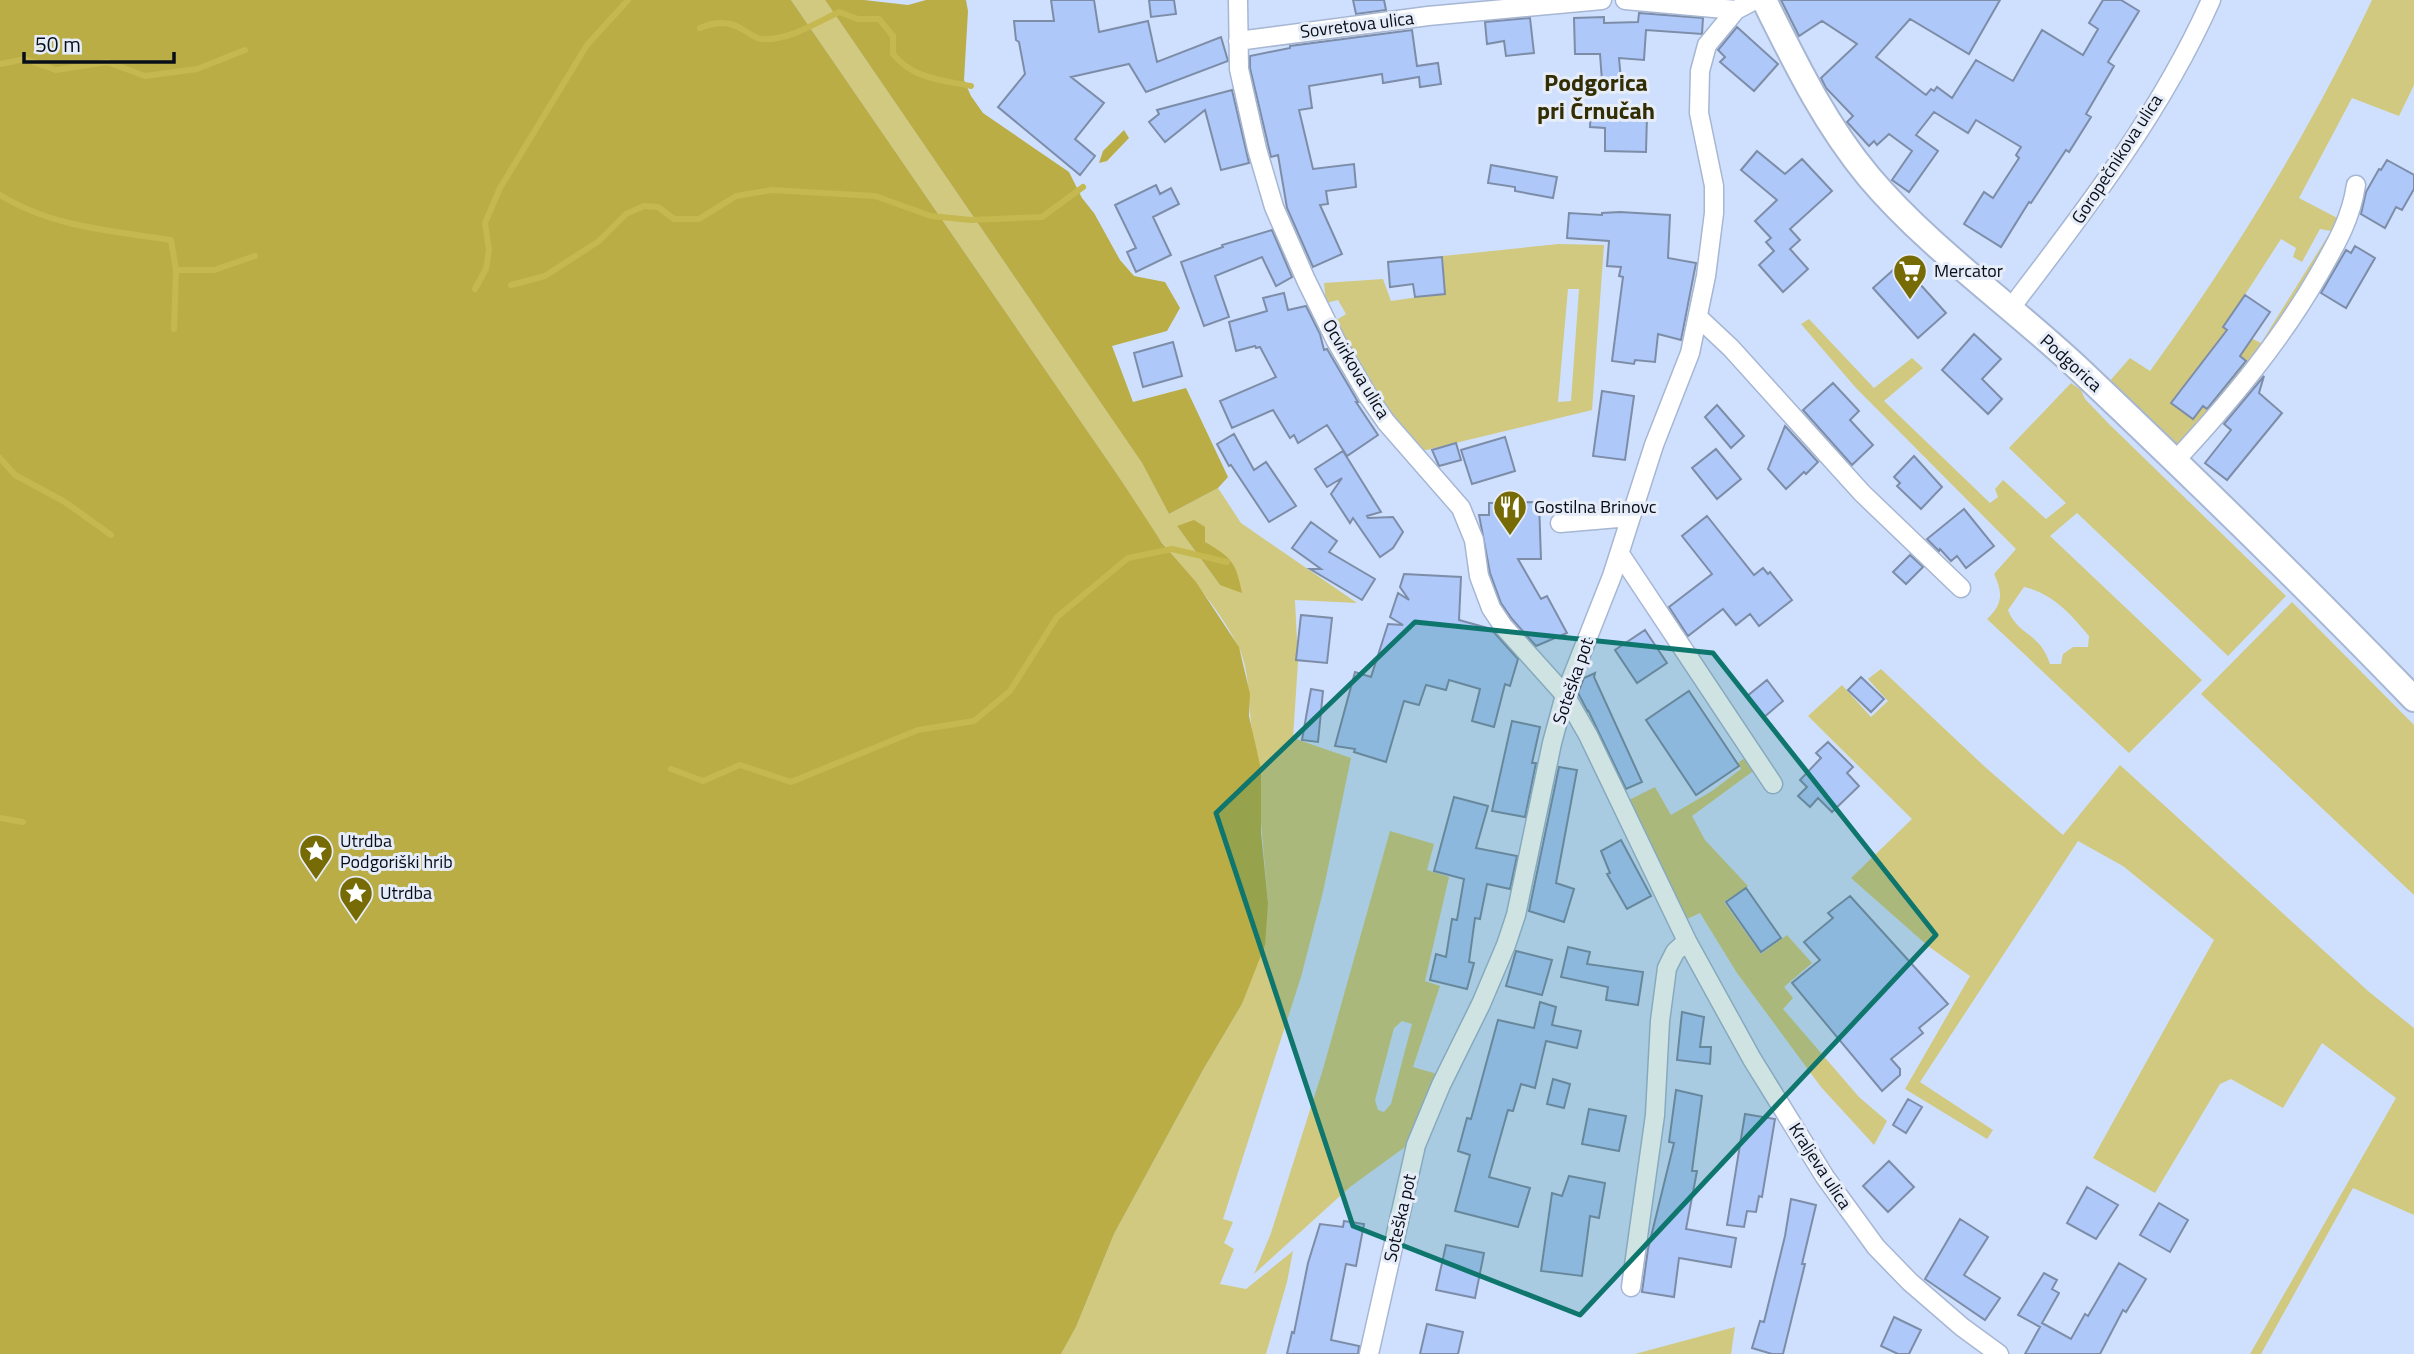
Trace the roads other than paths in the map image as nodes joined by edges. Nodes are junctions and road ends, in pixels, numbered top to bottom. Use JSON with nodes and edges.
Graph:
{"nodes":[{"id":1,"x":1238,"y":0,"type":"edge"},
{"id":2,"x":1602,"y":0,"type":"edge"},
{"id":3,"x":1625,"y":0,"type":"edge"},
{"id":4,"x":1755,"y":0,"type":"edge"},
{"id":5,"x":1764,"y":0,"type":"edge"},
{"id":6,"x":2211,"y":0,"type":"edge"},
{"id":7,"x":1736,"y":10,"type":"junction"},
{"id":8,"x":1238,"y":41,"type":"junction"},
{"id":9,"x":2356,"y":185,"type":"dead end"},
{"id":10,"x":2010,"y":309,"type":"junction"},
{"id":11,"x":1699,"y":318,"type":"junction"},
{"id":12,"x":2175,"y":461,"type":"junction"},
{"id":13,"x":1630,"y":517,"type":"junction"},
{"id":14,"x":1560,"y":523,"type":"dead end"},
{"id":15,"x":1620,"y":554,"type":"junction"},
{"id":16,"x":1961,"y":587,"type":"dead end"},
{"id":17,"x":1565,"y":695,"type":"junction"},
{"id":18,"x":2414,"y":699,"type":"edge"},
{"id":19,"x":1773,"y":784,"type":"dead end"},
{"id":20,"x":1686,"y":941,"type":"junction"},
{"id":21,"x":1631,"y":1287,"type":"dead end"},
{"id":22,"x":1368,"y":1354,"type":"edge"},
{"id":23,"x":1999,"y":1354,"type":"edge"}],
"edges":[{"from":1,"to":8,"type":"street","name":"Ocvirkova ulica"},
{"from":2,"to":8,"type":"street","name":"Sovretova ulica"},
{"from":3,"to":7,"type":"street"},
{"from":4,"to":7,"type":"street"},
{"from":5,"to":10,"type":"main road","name":"Podgorica"},
{"from":6,"to":10,"type":"street","name":"Goropečnikova ulica"},
{"from":7,"to":11,"type":"street","name":"Soteška pot"},
{"from":8,"to":17,"type":"street","name":"Ocvirkova ulica"},
{"from":9,"to":12,"type":"street"},
{"from":10,"to":12,"type":"main road","name":"Podgorica"},
{"from":11,"to":13,"type":"street","name":"Soteška pot"},
{"from":11,"to":16,"type":"street"},
{"from":12,"to":18,"type":"main road","name":"Podgorica"},
{"from":13,"to":14,"type":"street"},
{"from":13,"to":15,"type":"street","name":"Soteška pot"},
{"from":15,"to":17,"type":"street","name":"Soteška pot"},
{"from":15,"to":19,"type":"street"},
{"from":17,"to":20,"type":"street","name":"Kraljeva ulica"},
{"from":17,"to":22,"type":"street","name":"Soteška pot"},
{"from":20,"to":21,"type":"street"},
{"from":20,"to":23,"type":"street","name":"Kraljeva ulica"}]}
